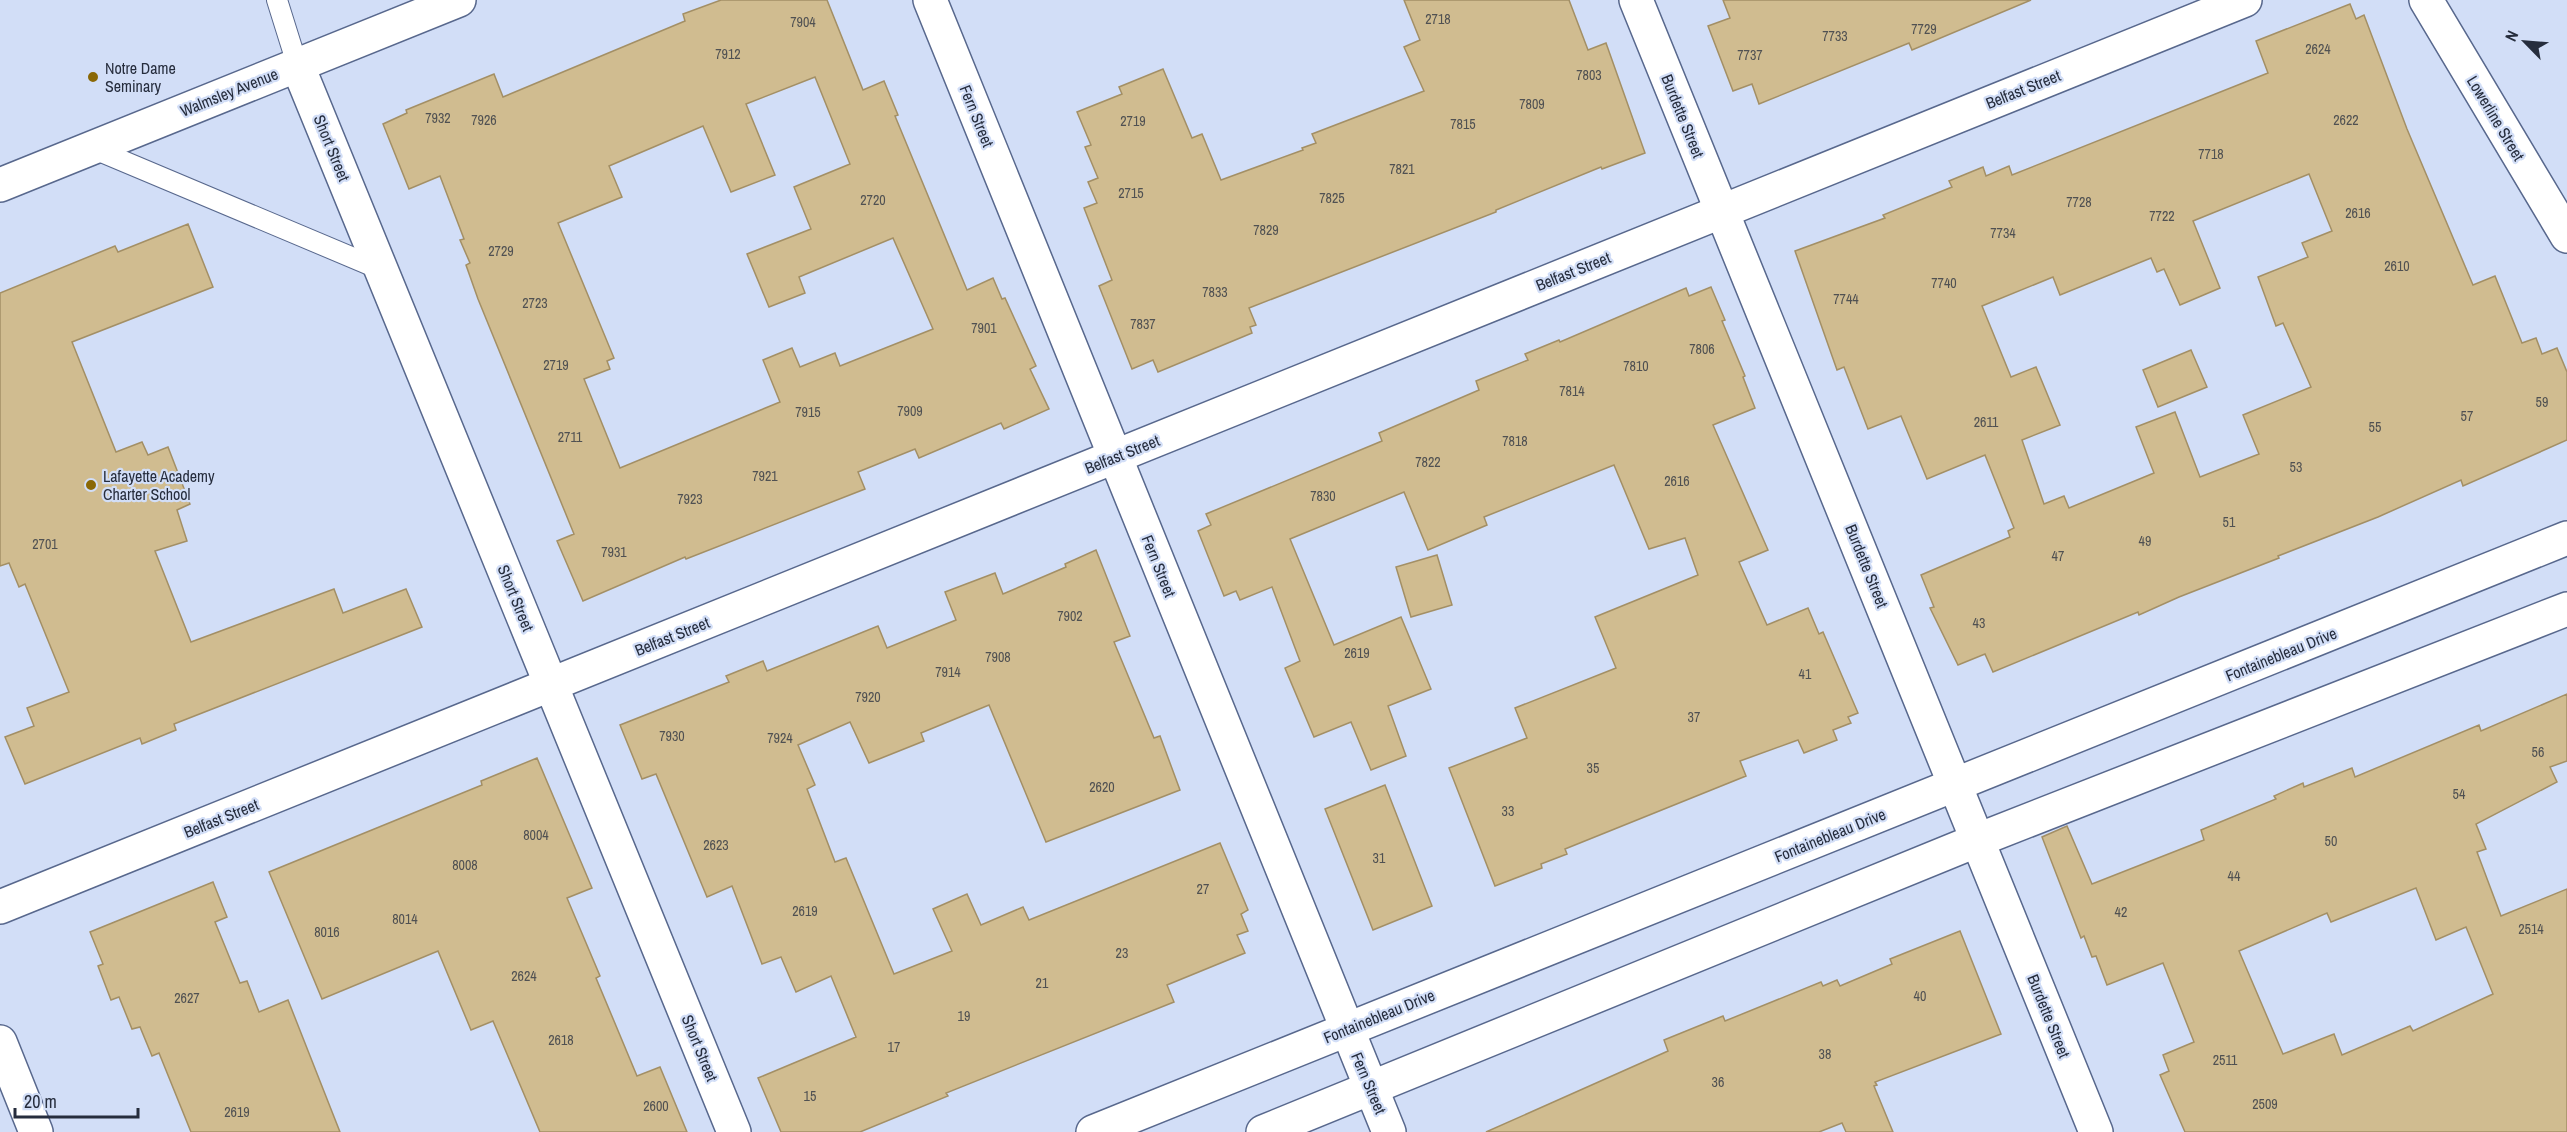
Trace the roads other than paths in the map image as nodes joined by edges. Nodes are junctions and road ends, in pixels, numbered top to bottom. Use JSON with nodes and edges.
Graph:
{"nodes":[{"id":1,"x":276,"y":0,"type":"edge"},
{"id":2,"x":459,"y":0,"type":"edge"},
{"id":3,"x":930,"y":0,"type":"edge"},
{"id":4,"x":1636,"y":0,"type":"edge"},
{"id":5,"x":2245,"y":0,"type":"edge"},
{"id":6,"x":2426,"y":0,"type":"edge"},
{"id":7,"x":297,"y":64,"type":"junction"},
{"id":8,"x":92,"y":148,"type":"junction"},
{"id":9,"x":0,"y":185,"type":"edge"},
{"id":10,"x":1722,"y":211,"type":"junction"},
{"id":11,"x":2567,"y":236,"type":"edge"},
{"id":12,"x":382,"y":270,"type":"junction"},
{"id":13,"x":1115,"y":457,"type":"junction"},
{"id":14,"x":2567,"y":538,"type":"edge"},
{"id":15,"x":2567,"y":609,"type":"edge"},
{"id":16,"x":551,"y":684,"type":"junction"},
{"id":17,"x":1955,"y":784,"type":"junction"},
{"id":18,"x":1978,"y":840,"type":"junction"},
{"id":19,"x":0,"y":907,"type":"edge"},
{"id":20,"x":1346,"y":1030,"type":"junction"},
{"id":21,"x":0,"y":1042,"type":"edge"},
{"id":22,"x":1370,"y":1089,"type":"junction"},
{"id":23,"x":36,"y":1132,"type":"edge"},
{"id":24,"x":735,"y":1132,"type":"edge"},
{"id":25,"x":1093,"y":1132,"type":"edge"},
{"id":26,"x":1263,"y":1132,"type":"edge"},
{"id":27,"x":1389,"y":1132,"type":"edge"},
{"id":28,"x":2096,"y":1132,"type":"edge"}],
"edges":[{"from":1,"to":7,"type":"lane"},
{"from":2,"to":7,"type":"street","name":"Walmsley Avenue"},
{"from":3,"to":13,"type":"street","name":"Fern Street"},
{"from":4,"to":10,"type":"street","name":"Burdette Street"},
{"from":5,"to":10,"type":"street","name":"Belfast Street"},
{"from":6,"to":11,"type":"street","name":"Lowerline Street"},
{"from":7,"to":8,"type":"street","name":"Walmsley Avenue"},
{"from":7,"to":12,"type":"street","name":"Short Street"},
{"from":8,"to":9,"type":"street","name":"Walmsley Avenue"},
{"from":8,"to":12,"type":"lane"},
{"from":10,"to":13,"type":"street","name":"Belfast Street"},
{"from":10,"to":17,"type":"street","name":"Burdette Street"},
{"from":12,"to":16,"type":"street","name":"Short Street"},
{"from":13,"to":16,"type":"street","name":"Belfast Street"},
{"from":13,"to":20,"type":"street","name":"Fern Street"},
{"from":14,"to":17,"type":"street","name":"Fontainebleau Drive"},
{"from":15,"to":18,"type":"street"},
{"from":16,"to":19,"type":"street","name":"Belfast Street"},
{"from":16,"to":24,"type":"street","name":"Short Street"},
{"from":17,"to":18,"type":"street","name":"Burdette Street"},
{"from":17,"to":20,"type":"street","name":"Fontainebleau Drive"},
{"from":18,"to":22,"type":"street"},
{"from":18,"to":28,"type":"street","name":"Burdette Street"},
{"from":20,"to":22,"type":"street","name":"Fern Street"},
{"from":20,"to":25,"type":"street","name":"Fontainebleau Drive"},
{"from":21,"to":23,"type":"street"},
{"from":22,"to":26,"type":"street"},
{"from":22,"to":27,"type":"street","name":"Fern Street"}]}
